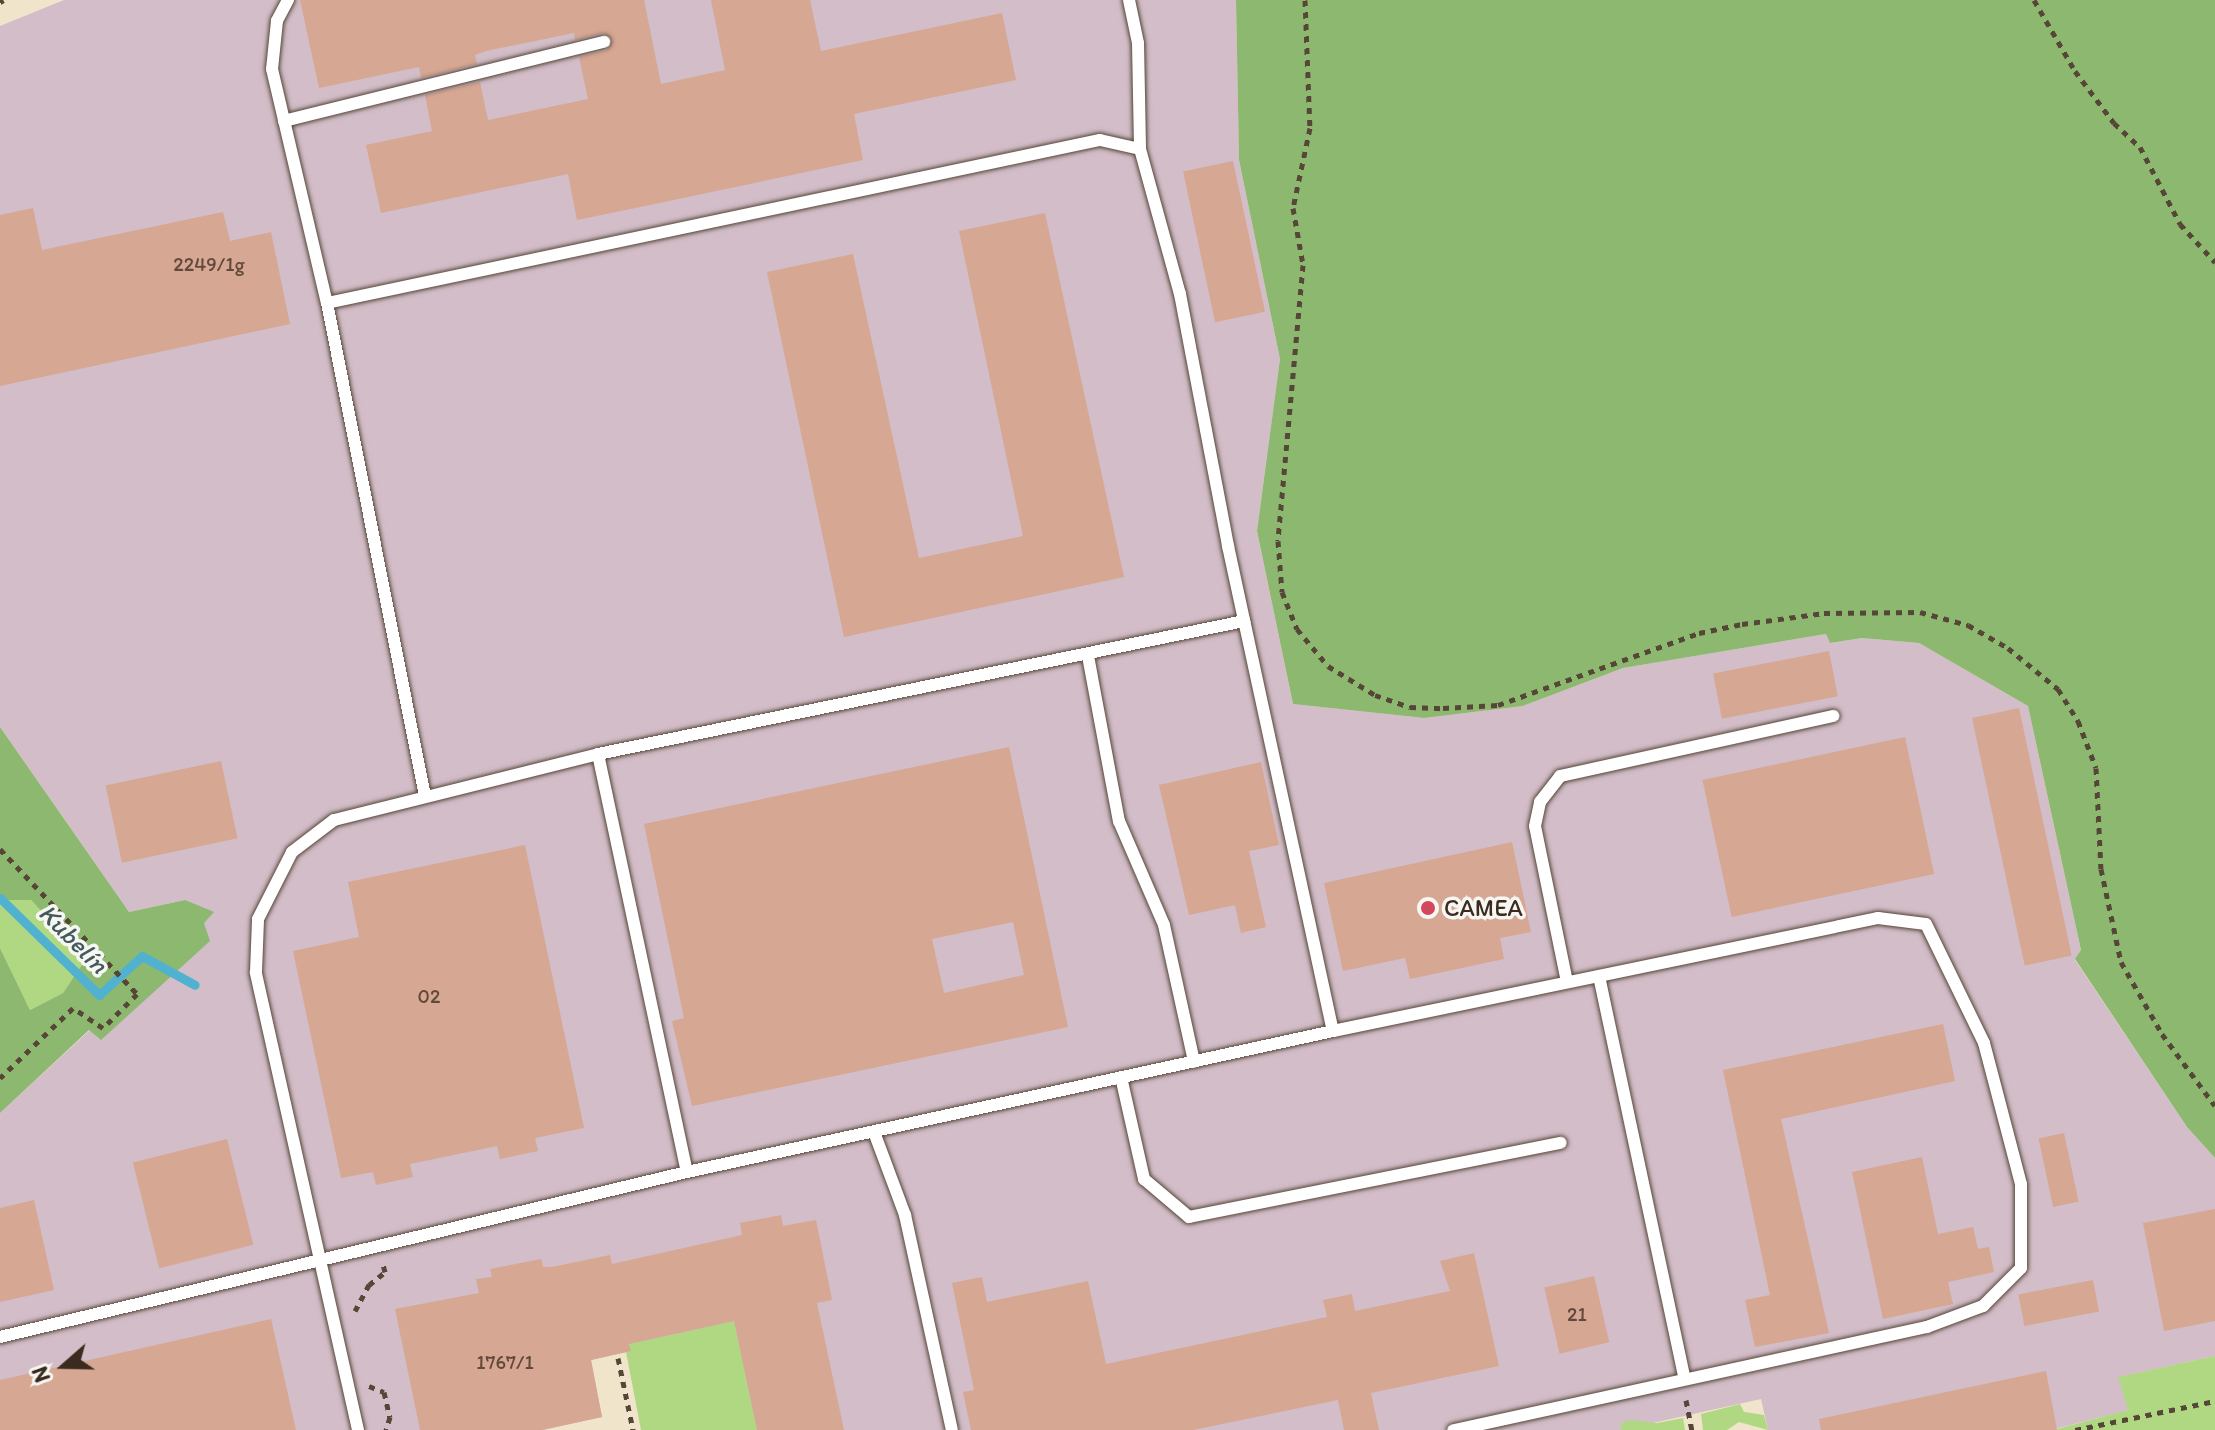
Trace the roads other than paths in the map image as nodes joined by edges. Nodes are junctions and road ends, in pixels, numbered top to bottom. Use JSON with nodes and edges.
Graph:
{"nodes":[{"id":1,"x":288,"y":0,"type":"edge"},
{"id":2,"x":1129,"y":0,"type":"edge"},
{"id":3,"x":604,"y":42,"type":"dead end"},
{"id":4,"x":284,"y":121,"type":"junction"},
{"id":5,"x":1140,"y":149,"type":"junction"},
{"id":6,"x":327,"y":303,"type":"junction"},
{"id":7,"x":1244,"y":621,"type":"junction"},
{"id":8,"x":1088,"y":656,"type":"junction"},
{"id":9,"x":1833,"y":716,"type":"dead end"},
{"id":10,"x":598,"y":754,"type":"junction"},
{"id":11,"x":425,"y":796,"type":"junction"},
{"id":12,"x":1599,"y":976,"type":"junction"},
{"id":13,"x":1567,"y":982,"type":"junction"},
{"id":14,"x":1333,"y":1031,"type":"junction"},
{"id":15,"x":1194,"y":1062,"type":"junction"},
{"id":16,"x":1121,"y":1077,"type":"junction"},
{"id":17,"x":874,"y":1132,"type":"junction"},
{"id":18,"x":1561,"y":1143,"type":"dead end"},
{"id":19,"x":687,"y":1172,"type":"junction"},
{"id":20,"x":321,"y":1262,"type":"junction"},
{"id":21,"x":0,"y":1337,"type":"edge"},
{"id":22,"x":1685,"y":1379,"type":"junction"},
{"id":23,"x":358,"y":1430,"type":"edge"},
{"id":24,"x":952,"y":1430,"type":"edge"},
{"id":25,"x":1453,"y":1430,"type":"edge"}],
"edges":[{"from":1,"to":4,"type":"lane"},
{"from":2,"to":5,"type":"lane"},
{"from":3,"to":4,"type":"lane"},
{"from":4,"to":6,"type":"lane"},
{"from":5,"to":6,"type":"lane"},
{"from":5,"to":7,"type":"lane"},
{"from":6,"to":11,"type":"lane"},
{"from":7,"to":8,"type":"lane"},
{"from":7,"to":14,"type":"lane"},
{"from":8,"to":10,"type":"lane"},
{"from":8,"to":15,"type":"lane"},
{"from":9,"to":13,"type":"lane"},
{"from":10,"to":11,"type":"lane"},
{"from":10,"to":19,"type":"lane"},
{"from":11,"to":20,"type":"lane"},
{"from":12,"to":13,"type":"lane"},
{"from":12,"to":22,"type":"lane"},
{"from":12,"to":22,"type":"lane"},
{"from":13,"to":14,"type":"lane"},
{"from":14,"to":15,"type":"lane"},
{"from":15,"to":16,"type":"lane"},
{"from":16,"to":17,"type":"lane"},
{"from":16,"to":18,"type":"lane"},
{"from":17,"to":19,"type":"lane"},
{"from":17,"to":24,"type":"lane"},
{"from":19,"to":20,"type":"lane"},
{"from":20,"to":21,"type":"lane"},
{"from":20,"to":23,"type":"lane"},
{"from":22,"to":25,"type":"lane"}]}
